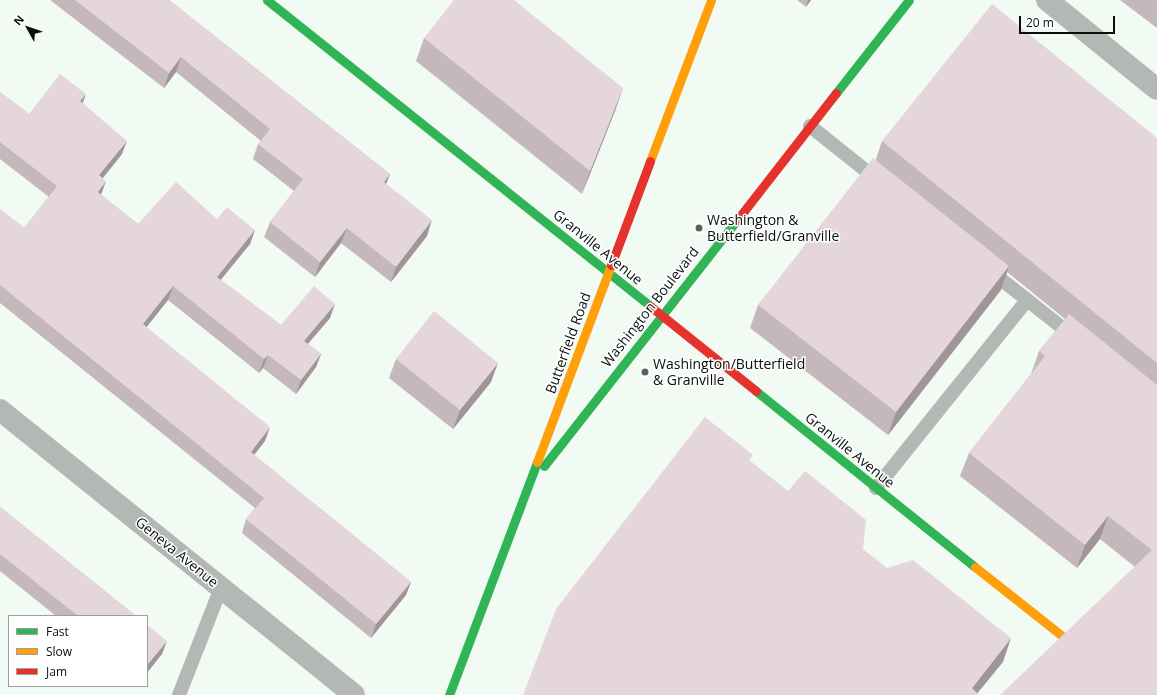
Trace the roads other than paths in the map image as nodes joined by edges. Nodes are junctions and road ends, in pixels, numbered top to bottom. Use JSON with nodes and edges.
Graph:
{"nodes":[{"id":1,"x":268,"y":0,"type":"edge"},
{"id":2,"x":711,"y":0,"type":"edge"},
{"id":3,"x":909,"y":0,"type":"edge"},
{"id":4,"x":1047,"y":0,"type":"edge"},
{"id":5,"x":1157,"y":89,"type":"edge"},
{"id":6,"x":810,"y":126,"type":"junction"},
{"id":7,"x":891,"y":191,"type":"edge"},
{"id":8,"x":978,"y":260,"type":"edge"},
{"id":9,"x":608,"y":273,"type":"junction"},
{"id":10,"x":1027,"y":300,"type":"junction"},
{"id":11,"x":661,"y":317,"type":"junction"},
{"id":12,"x":1083,"y":345,"type":"edge"},
{"id":13,"x":0,"y":410,"type":"edge"},
{"id":14,"x":532,"y":481,"type":"junction"},
{"id":15,"x":876,"y":488,"type":"junction"},
{"id":16,"x":222,"y":588,"type":"junction"},
{"id":17,"x":1061,"y":635,"type":"edge"},
{"id":18,"x":179,"y":695,"type":"edge"},
{"id":19,"x":354,"y":695,"type":"edge"},
{"id":20,"x":449,"y":695,"type":"edge"}],
"edges":[{"from":1,"to":9,"type":"main road","name":"Granville Avenue"},
{"from":2,"to":9,"type":"main road","name":"Butterfield Road"},
{"from":3,"to":6,"type":"main road","name":"Washington Boulevard"},
{"from":4,"to":5,"type":"street"},
{"from":6,"to":7,"type":"lane"},
{"from":6,"to":11,"type":"main road","name":"Washington Boulevard"},
{"from":8,"to":10,"type":"lane"},
{"from":9,"to":11,"type":"main road","name":"Granville Avenue"},
{"from":9,"to":14,"type":"main road","name":"Butterfield Road"},
{"from":10,"to":12,"type":"lane"},
{"from":10,"to":15,"type":"lane"},
{"from":11,"to":14,"type":"main road","name":"Washington Boulevard"},
{"from":11,"to":15,"type":"main road","name":"Granville Avenue"},
{"from":13,"to":16,"type":"street","name":"Geneva Avenue"},
{"from":14,"to":20,"type":"main road","name":"Butterfield Road"},
{"from":15,"to":17,"type":"main road","name":"Granville Avenue"},
{"from":16,"to":18,"type":"lane"},
{"from":16,"to":19,"type":"street","name":"Geneva Avenue"}]}
